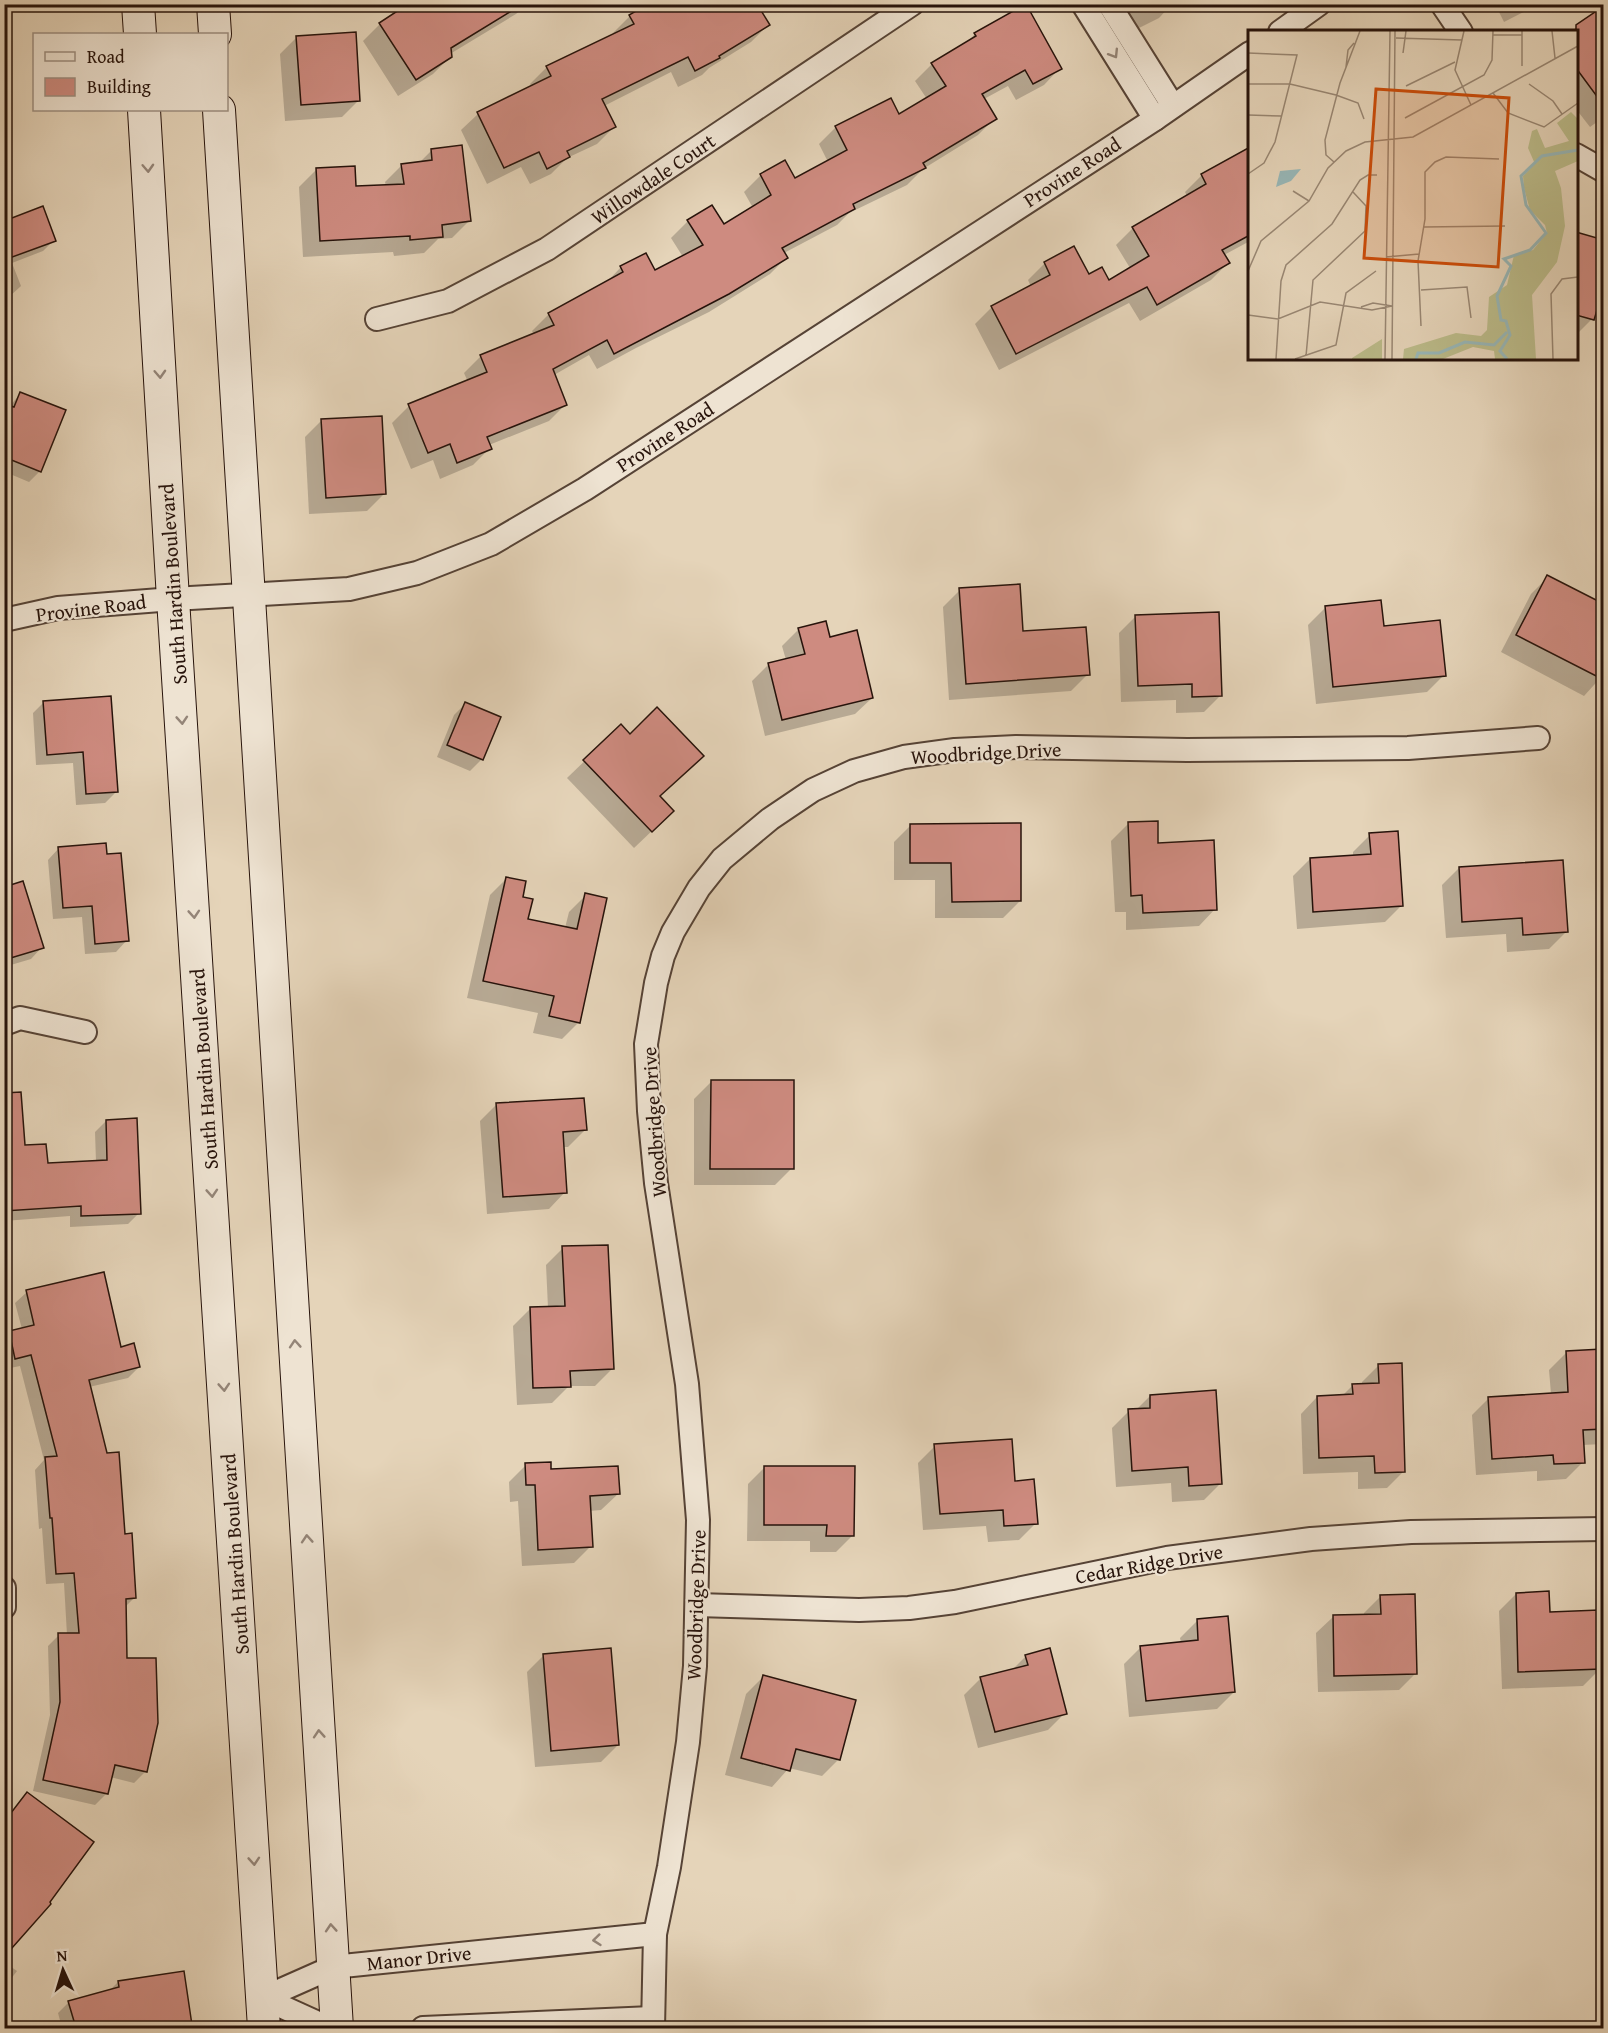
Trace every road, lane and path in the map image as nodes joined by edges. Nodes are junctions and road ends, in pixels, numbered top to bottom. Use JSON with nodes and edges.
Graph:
{"nodes":[{"id":1,"x":138,"y":4,"type":"edge"},
{"id":2,"x":213,"y":4,"type":"edge"},
{"id":3,"x":912,"y":4,"type":"edge"},
{"id":4,"x":1083,"y":4,"type":"edge"},
{"id":5,"x":1109,"y":4,"type":"edge"},
{"id":6,"x":1319,"y":4,"type":"edge"},
{"id":7,"x":1442,"y":4,"type":"edge"},
{"id":8,"x":1283,"y":30,"type":"edge"},
{"id":9,"x":1460,"y":30,"type":"edge"},
{"id":10,"x":140,"y":33,"type":"edge"},
{"id":11,"x":215,"y":33,"type":"edge"},
{"id":12,"x":1248,"y":54,"type":"edge"},
{"id":13,"x":144,"y":111,"type":"edge"},
{"id":14,"x":219,"y":111,"type":"edge"},
{"id":15,"x":1164,"y":112,"type":"junction"},
{"id":16,"x":1578,"y":156,"type":"edge"},
{"id":17,"x":1604,"y":171,"type":"edge"},
{"id":18,"x":377,"y":319,"type":"dead end"},
{"id":19,"x":249,"y":594,"type":"junction"},
{"id":20,"x":173,"y":599,"type":"junction"},
{"id":21,"x":4,"y":620,"type":"edge"},
{"id":22,"x":1538,"y":738,"type":"dead end"},
{"id":23,"x":4,"y":1024,"type":"edge"},
{"id":24,"x":85,"y":1032,"type":"dead end"},
{"id":25,"x":1604,"y":1529,"type":"edge"},
{"id":26,"x":4,"y":1588,"type":"edge"},
{"id":27,"x":697,"y":1605,"type":"junction"},
{"id":28,"x":4,"y":1607,"type":"edge"},
{"id":29,"x":655,"y":1934,"type":"junction"},
{"id":30,"x":333,"y":1966,"type":"junction"},
{"id":31,"x":263,"y":2013,"type":"edge"},
{"id":32,"x":653,"y":2023,"type":"edge"},
{"id":33,"x":329,"y":2028,"type":"edge"},
{"id":34,"x":337,"y":2028,"type":"edge"},
{"id":35,"x":423,"y":2028,"type":"edge"}],
"edges":[{"from":1,"to":10,"type":"main road"},
{"from":2,"to":11,"type":"main road"},
{"from":3,"to":18,"type":"street","name":"Willowdale Court"},
{"from":4,"to":15,"type":"street","one_way":true},
{"from":5,"to":15,"type":"street"},
{"from":6,"to":8,"type":"street"},
{"from":7,"to":9,"type":"street"},
{"from":12,"to":15,"type":"street","name":"Provine Road"},
{"from":13,"to":20,"type":"main road","name":"South Hardin Boulevard","one_way":true},
{"from":14,"to":19,"type":"main road"},
{"from":15,"to":19,"type":"street","name":"Provine Road"},
{"from":16,"to":17,"type":"street"},
{"from":19,"to":20,"type":"street","name":"Provine Road"},
{"from":30,"to":19,"type":"main road","one_way":true},
{"from":20,"to":21,"type":"street","name":"Provine Road"},
{"from":20,"to":31,"type":"main road","name":"South Hardin Boulevard","one_way":true},
{"from":22,"to":27,"type":"street","name":"Woodbridge Drive"},
{"from":23,"to":24,"type":"street"},
{"from":25,"to":27,"type":"street","name":"Cedar Ridge Drive"},
{"from":26,"to":28,"type":"street"},
{"from":27,"to":29,"type":"street","name":"Woodbridge Drive"},
{"from":29,"to":30,"type":"street","name":"Manor Drive","one_way":true},
{"from":29,"to":32,"type":"street","name":"Woodbridge Drive"},
{"from":30,"to":31,"type":"street","name":"Manor Drive"},
{"from":30,"to":34,"type":"main road"},
{"from":31,"to":33,"type":"street"},
{"from":32,"to":35,"type":"street"}]}
